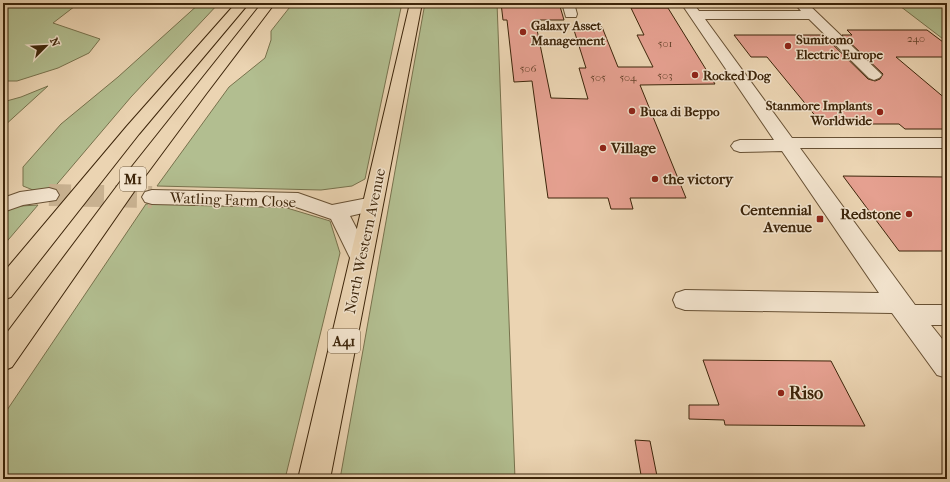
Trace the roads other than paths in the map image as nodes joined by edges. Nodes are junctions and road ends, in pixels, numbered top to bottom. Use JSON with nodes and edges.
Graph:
{"nodes":[{"id":1,"x":243,"y":3,"type":"edge"},
{"id":2,"x":269,"y":3,"type":"edge"},
{"id":3,"x":416,"y":3,"type":"edge"},
{"id":4,"x":800,"y":3,"type":"edge"},
{"id":5,"x":691,"y":9,"type":"edge"},
{"id":6,"x":812,"y":15,"type":"junction"},
{"id":7,"x":874,"y":75,"type":"dead end"},
{"id":8,"x":947,"y":143,"type":"edge"},
{"id":9,"x":786,"y":144,"type":"junction"},
{"id":10,"x":740,"y":146,"type":"dead end"},
{"id":11,"x":49,"y":196,"type":"tunnel mouth"},
{"id":12,"x":152,"y":197,"type":"tunnel mouth"},
{"id":13,"x":373,"y":204,"type":"junction"},
{"id":14,"x":3,"y":205,"type":"edge"},
{"id":15,"x":336,"y":211,"type":"junction"},
{"id":16,"x":361,"y":258,"type":"junction"},
{"id":17,"x":3,"y":290,"type":"edge"},
{"id":18,"x":685,"y":300,"type":"dead end"},
{"id":19,"x":904,"y":309,"type":"junction"},
{"id":20,"x":947,"y":315,"type":"edge"},
{"id":21,"x":3,"y":359,"type":"edge"},
{"id":22,"x":947,"y":366,"type":"edge"},
{"id":23,"x":314,"y":479,"type":"edge"}],
"edges":[{"from":1,"to":17,"type":"highway","number":"M1"},
{"from":2,"to":21,"type":"highway","number":"M1"},
{"from":3,"to":13,"type":"highway","name":"North Western Avenue","number":"A41"},
{"from":4,"to":6,"type":"street"},
{"from":5,"to":6,"type":"street"},
{"from":5,"to":9,"type":"street"},
{"from":6,"to":7,"type":"street"},
{"from":8,"to":9,"type":"street"},
{"from":9,"to":10,"type":"street"},
{"from":9,"to":19,"type":"street"},
{"from":11,"to":14,"type":"street"},
{"from":12,"to":15,"type":"street","name":"Watling Farm Close"},
{"from":13,"to":15,"type":"street","name":"Watling Farm Close"},
{"from":13,"to":16,"type":"highway","name":"North Western Avenue","number":"A41"},
{"from":15,"to":16,"type":"street"},
{"from":16,"to":23,"type":"highway","name":"North Western Avenue","number":"A41"},
{"from":18,"to":19,"type":"street"},
{"from":19,"to":20,"type":"street"},
{"from":19,"to":22,"type":"street"}]}
